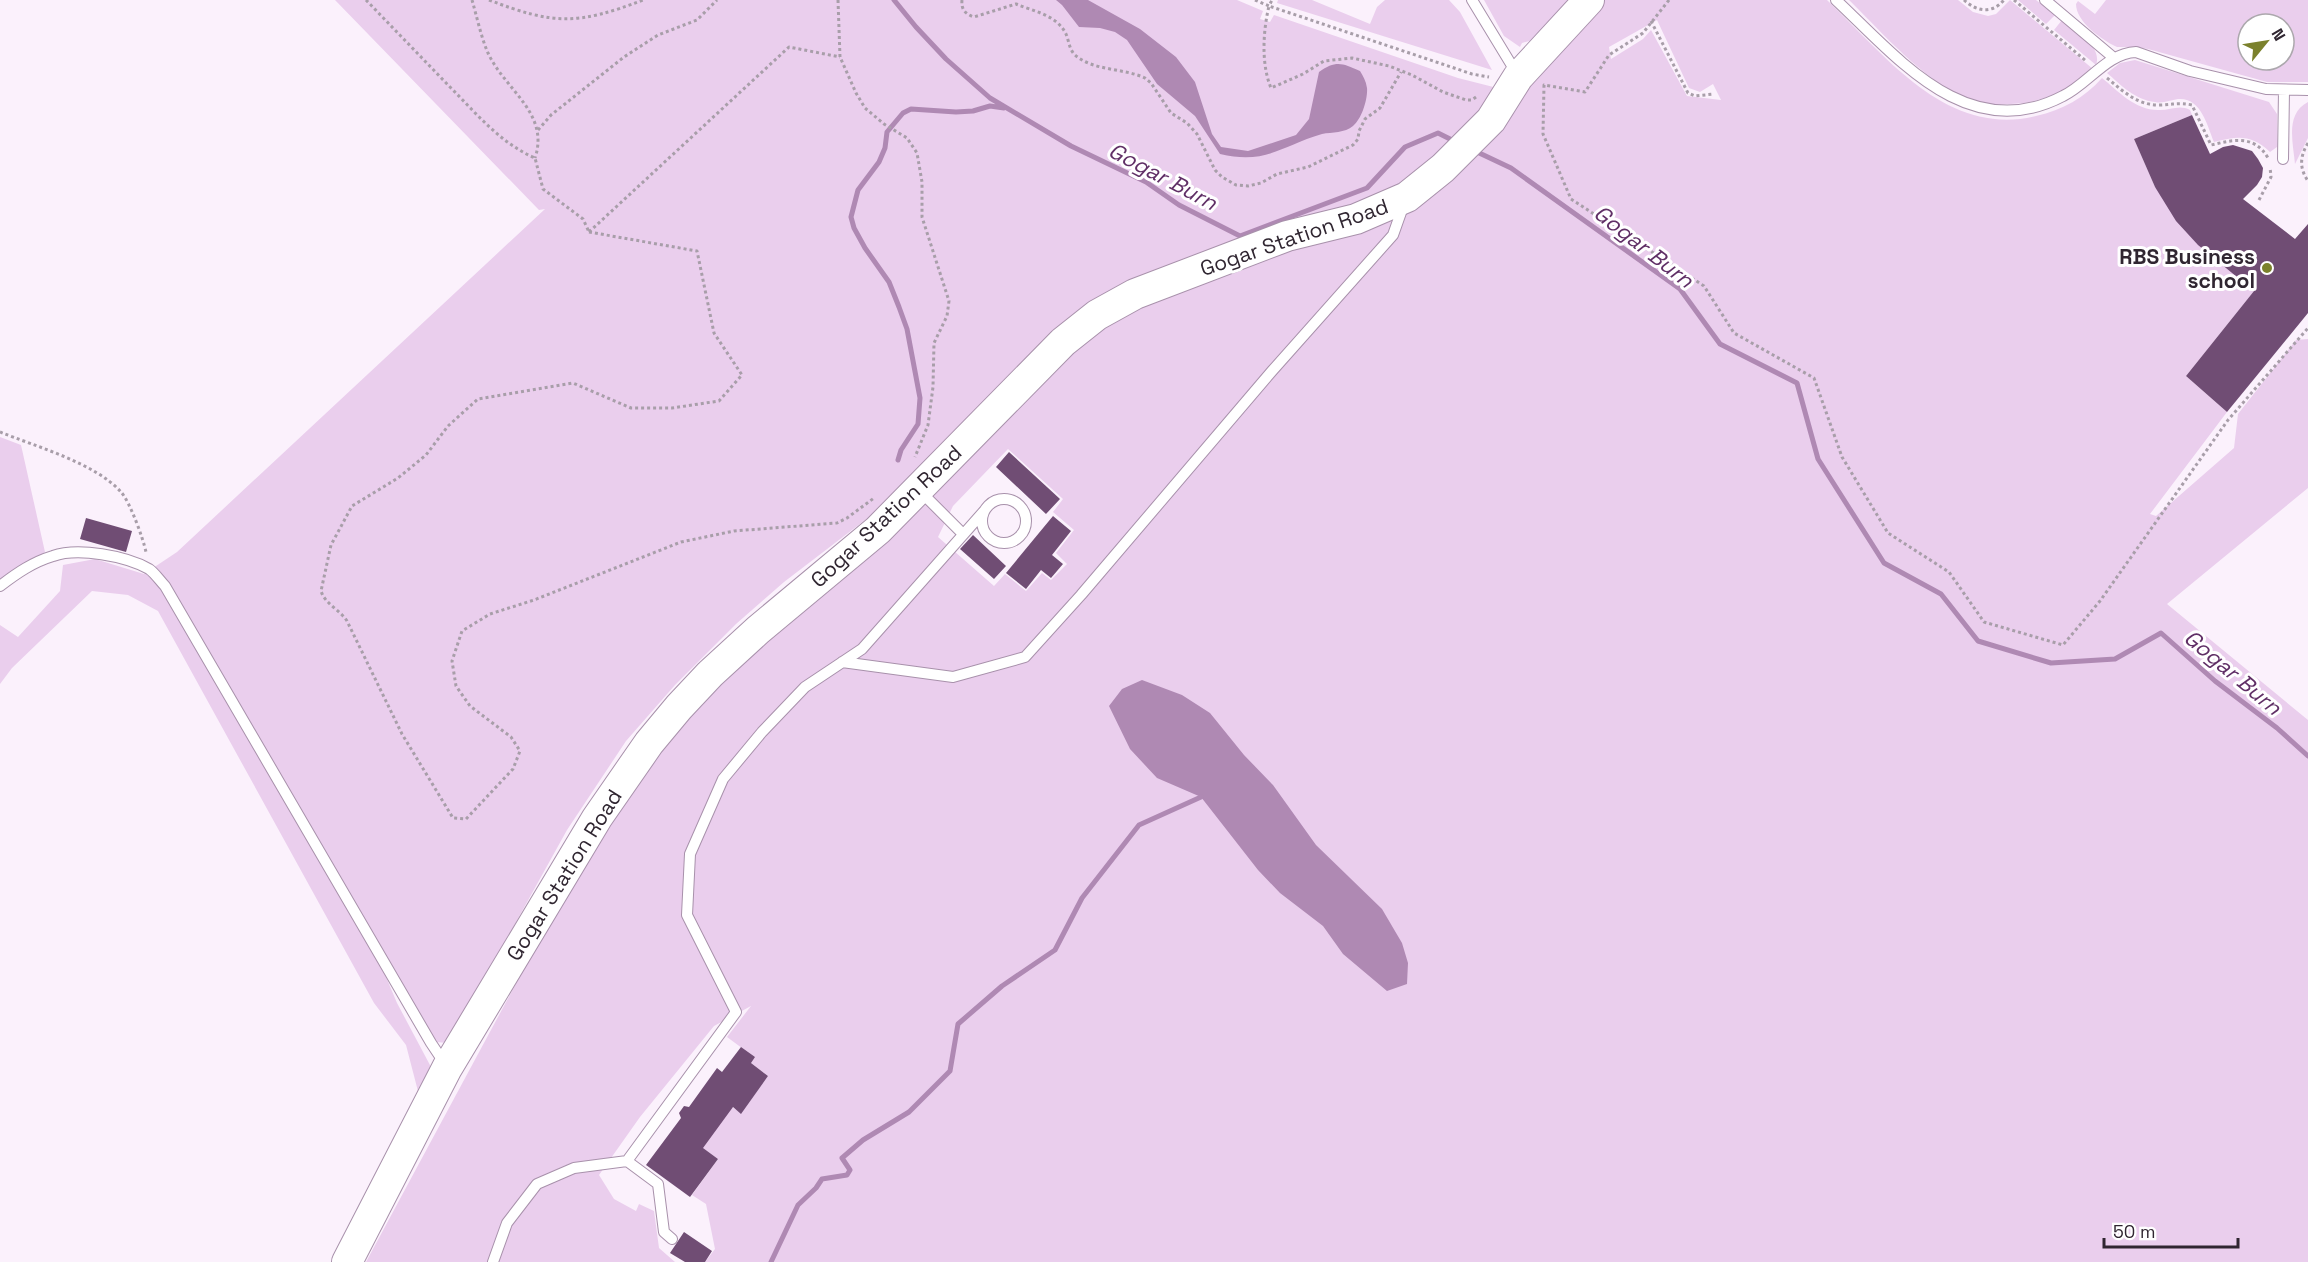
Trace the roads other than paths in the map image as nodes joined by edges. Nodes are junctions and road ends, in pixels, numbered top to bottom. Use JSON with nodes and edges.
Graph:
{"nodes":[{"id":1,"x":1472,"y":0,"type":"edge"},
{"id":2,"x":1589,"y":0,"type":"edge"},
{"id":3,"x":1836,"y":0,"type":"edge"},
{"id":4,"x":2045,"y":0,"type":"edge"},
{"id":5,"x":2114,"y":58,"type":"junction"},
{"id":6,"x":1518,"y":77,"type":"junction"},
{"id":7,"x":2284,"y":90,"type":"junction"},
{"id":8,"x":2308,"y":90,"type":"edge"},
{"id":9,"x":2283,"y":159,"type":"dead end"},
{"id":10,"x":1407,"y":197,"type":"junction"},
{"id":11,"x":915,"y":477,"type":"junction"},
{"id":12,"x":985,"y":510,"type":"junction"},
{"id":13,"x":963,"y":534,"type":"junction"},
{"id":14,"x":0,"y":586,"type":"edge"},
{"id":15,"x":842,"y":662,"type":"junction"},
{"id":16,"x":447,"y":1068,"type":"junction"},
{"id":17,"x":627,"y":1161,"type":"junction"},
{"id":18,"x":672,"y":1239,"type":"dead end"},
{"id":19,"x":347,"y":1262,"type":"edge"},
{"id":20,"x":493,"y":1262,"type":"edge"}],
"edges":[{"from":1,"to":6,"type":"lane"},
{"from":2,"to":6,"type":"street","name":"Gogar Station Road"},
{"from":3,"to":5,"type":"lane"},
{"from":4,"to":5,"type":"lane"},
{"from":5,"to":7,"type":"lane"},
{"from":6,"to":10,"type":"street","name":"Gogar Station Road"},
{"from":7,"to":8,"type":"lane"},
{"from":7,"to":9,"type":"lane"},
{"from":10,"to":11,"type":"street","name":"Gogar Station Road"},
{"from":10,"to":15,"type":"lane"},
{"from":11,"to":13,"type":"lane"},
{"from":11,"to":16,"type":"street","name":"Gogar Station Road"},
{"from":12,"to":12,"type":"lane"},
{"from":12,"to":13,"type":"lane"},
{"from":13,"to":15,"type":"lane"},
{"from":14,"to":16,"type":"lane"},
{"from":15,"to":17,"type":"lane"},
{"from":16,"to":19,"type":"street","name":"Gogar Station Road"},
{"from":17,"to":18,"type":"lane"},
{"from":17,"to":20,"type":"lane"}]}
